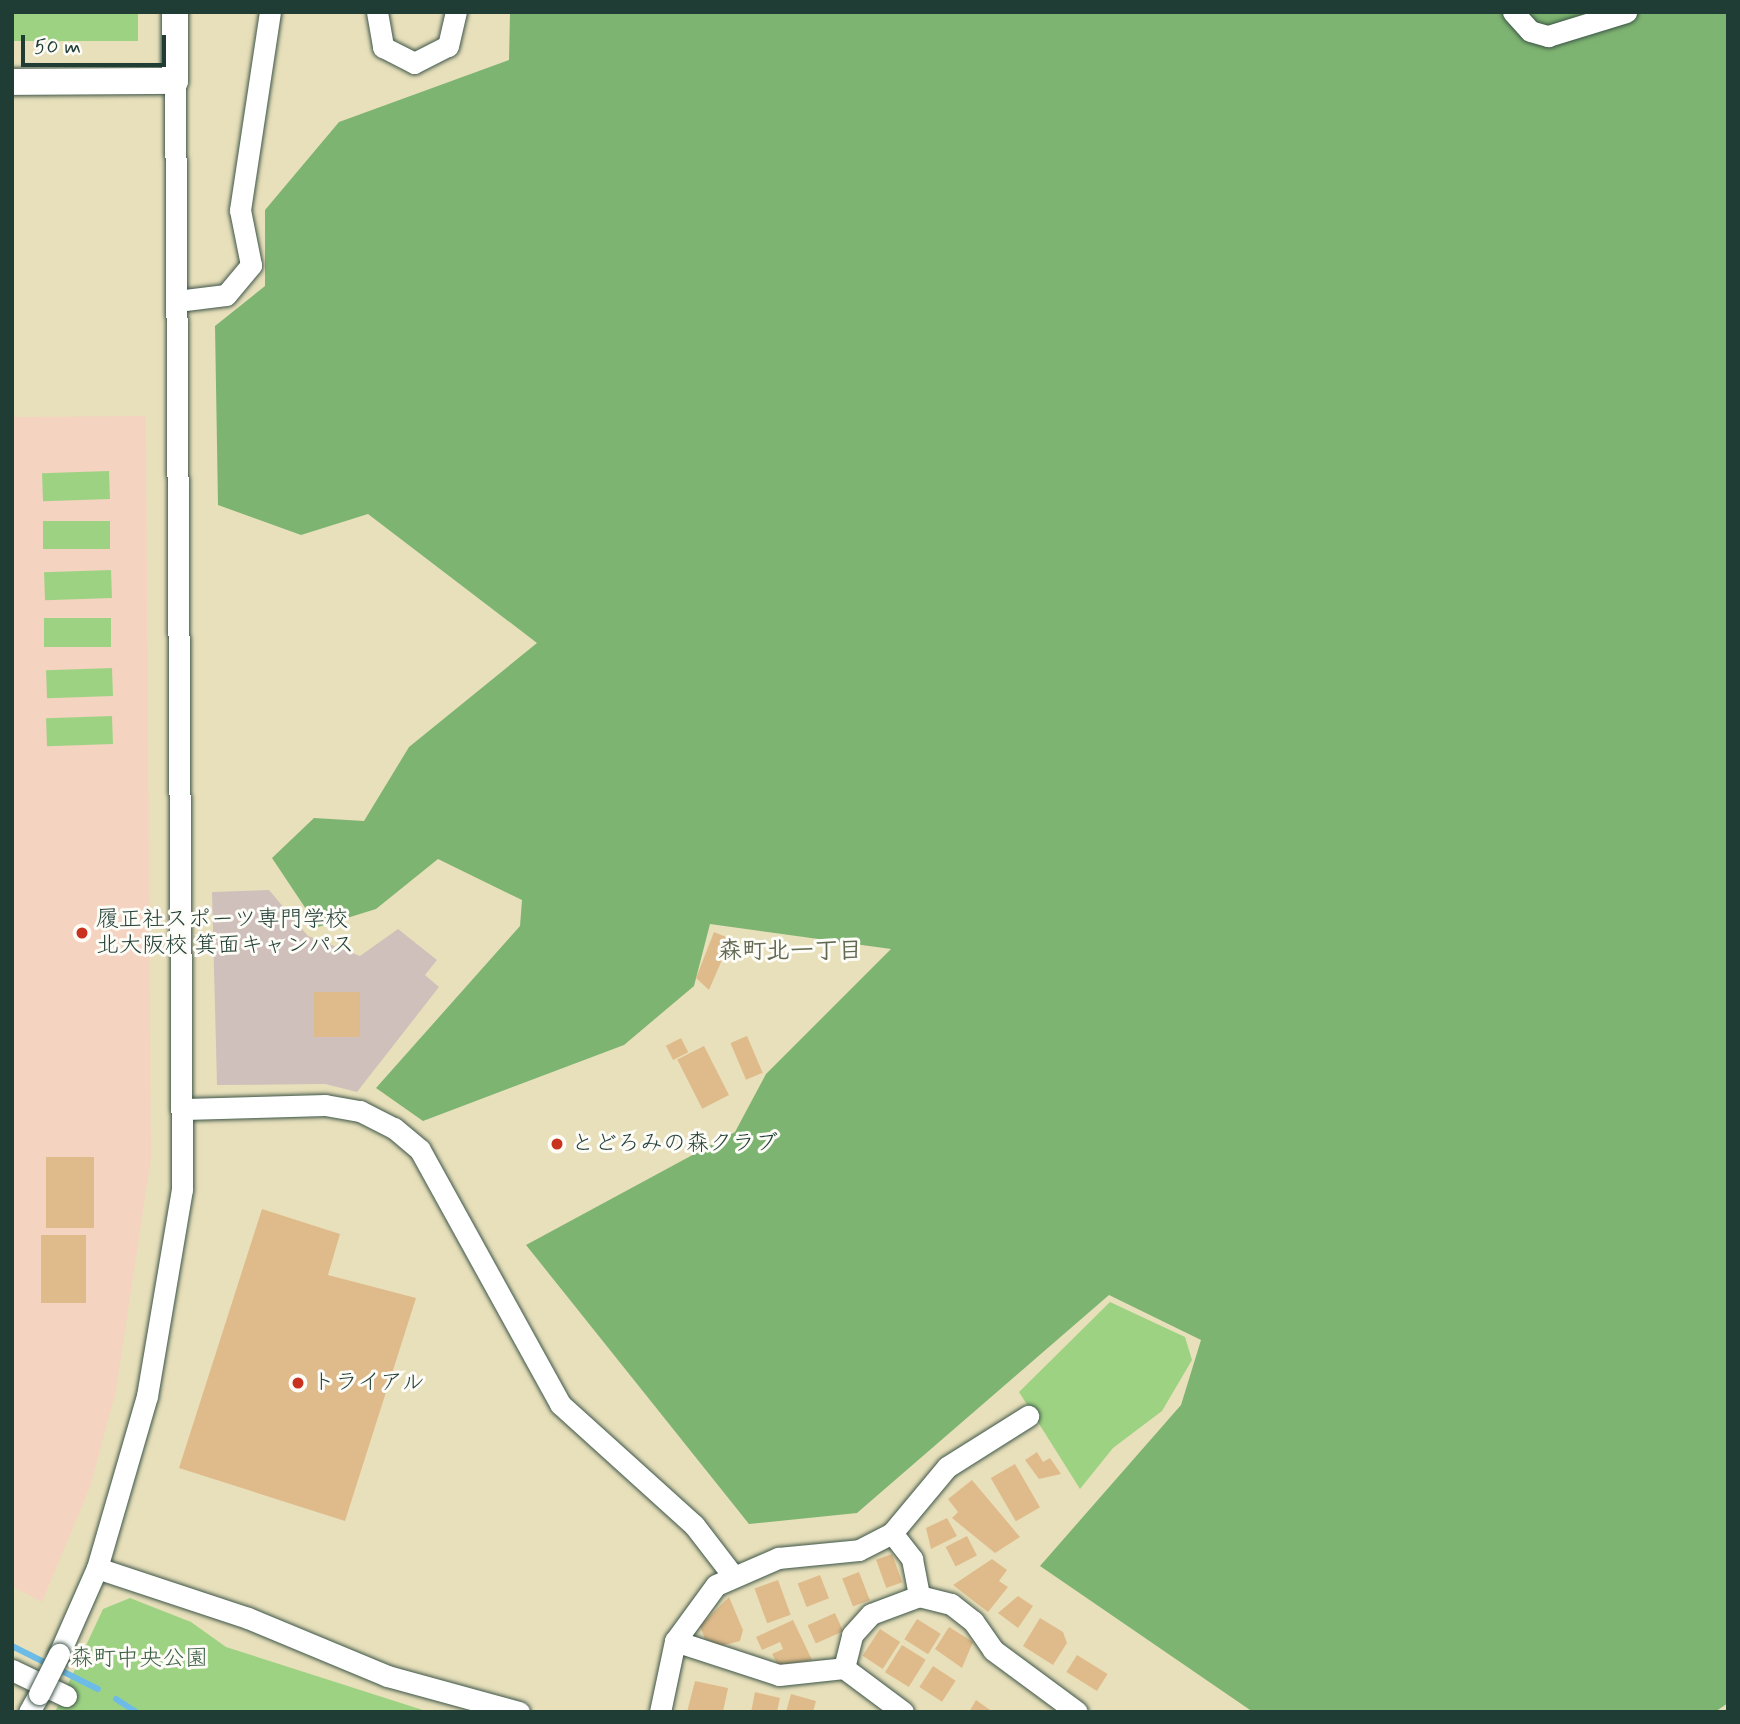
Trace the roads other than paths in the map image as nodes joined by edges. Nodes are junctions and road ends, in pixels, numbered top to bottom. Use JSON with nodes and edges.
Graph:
{"nodes":[{"id":1,"x":175,"y":12,"type":"edge"},
{"id":2,"x":270,"y":12,"type":"edge"},
{"id":3,"x":377,"y":12,"type":"edge"},
{"id":4,"x":456,"y":12,"type":"edge"},
{"id":5,"x":1513,"y":12,"type":"edge"},
{"id":6,"x":1626,"y":12,"type":"edge"},
{"id":7,"x":175,"y":80,"type":"junction"},
{"id":8,"x":12,"y":82,"type":"edge"},
{"id":9,"x":177,"y":301,"type":"junction"},
{"id":10,"x":185,"y":1109,"type":"junction"},
{"id":11,"x":1028,"y":1416,"type":"dead end"},
{"id":12,"x":892,"y":1533,"type":"junction"},
{"id":13,"x":97,"y":1568,"type":"junction"},
{"id":14,"x":731,"y":1573,"type":"junction"},
{"id":15,"x":919,"y":1596,"type":"junction"},
{"id":16,"x":675,"y":1642,"type":"junction"},
{"id":17,"x":844,"y":1668,"type":"junction"},
{"id":18,"x":12,"y":1670,"type":"edge"},
{"id":19,"x":66,"y":1696,"type":"dead end"},
{"id":20,"x":34,"y":1703,"type":"edge"},
{"id":21,"x":519,"y":1712,"type":"edge"},
{"id":22,"x":660,"y":1712,"type":"edge"},
{"id":23,"x":903,"y":1712,"type":"edge"},
{"id":24,"x":1077,"y":1712,"type":"edge"}],
"edges":[{"from":1,"to":7,"type":"main road"},
{"from":2,"to":9,"type":"street"},
{"from":3,"to":4,"type":"street"},
{"from":5,"to":6,"type":"street"},
{"from":7,"to":8,"type":"main road"},
{"from":7,"to":9,"type":"street"},
{"from":9,"to":10,"type":"street"},
{"from":10,"to":13,"type":"street"},
{"from":10,"to":14,"type":"street"},
{"from":11,"to":12,"type":"street"},
{"from":12,"to":14,"type":"street"},
{"from":12,"to":15,"type":"street"},
{"from":13,"to":20,"type":"street","bridge":true},
{"from":13,"to":21,"type":"street"},
{"from":14,"to":16,"type":"street"},
{"from":15,"to":17,"type":"street"},
{"from":15,"to":24,"type":"street"},
{"from":16,"to":17,"type":"street"},
{"from":16,"to":22,"type":"street"},
{"from":17,"to":23,"type":"street"},
{"from":18,"to":19,"type":"street"}]}
